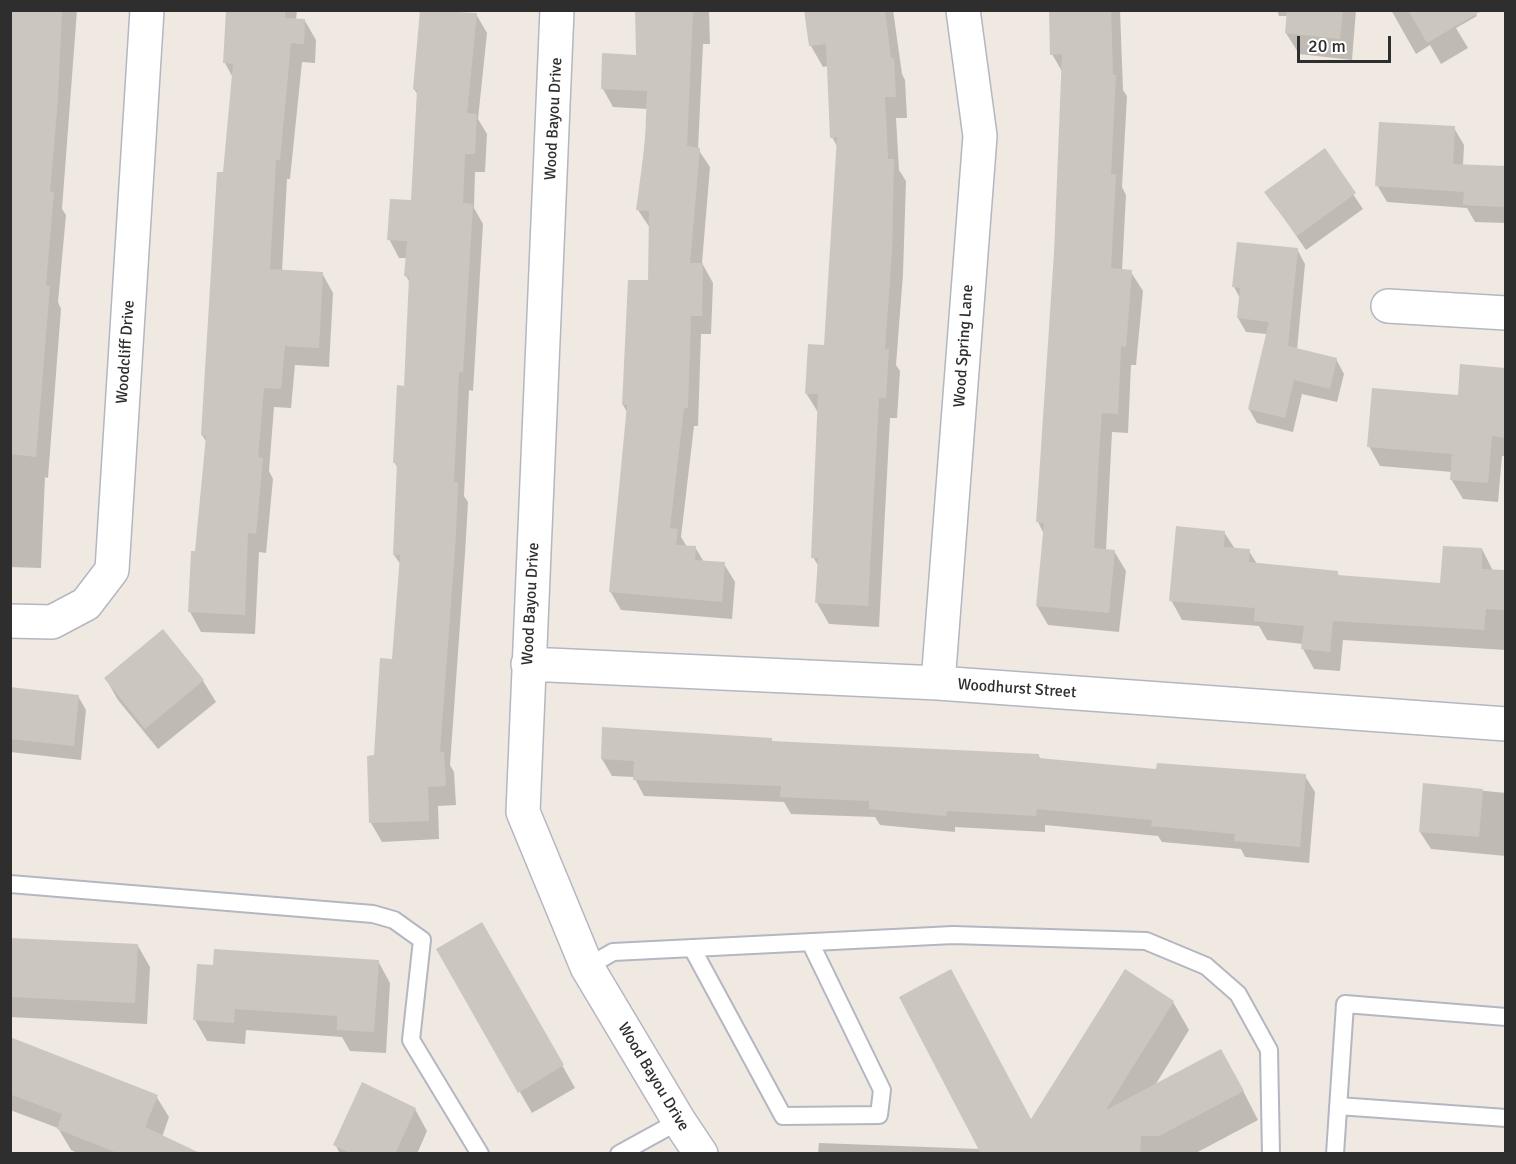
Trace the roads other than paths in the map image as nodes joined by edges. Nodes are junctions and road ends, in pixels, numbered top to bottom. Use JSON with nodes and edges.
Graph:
{"nodes":[{"id":1,"x":147,"y":10,"type":"edge"},
{"id":2,"x":557,"y":10,"type":"edge"},
{"id":3,"x":963,"y":10,"type":"edge"},
{"id":4,"x":1388,"y":306,"type":"dead end"},
{"id":5,"x":1506,"y":313,"type":"edge"},
{"id":6,"x":10,"y":621,"type":"edge"},
{"id":7,"x":528,"y":664,"type":"junction"},
{"id":8,"x":938,"y":683,"type":"junction"},
{"id":9,"x":1506,"y":724,"type":"edge"},
{"id":10,"x":10,"y":884,"type":"edge"},
{"id":11,"x":810,"y":942,"type":"junction"},
{"id":12,"x":692,"y":948,"type":"junction"},
{"id":13,"x":587,"y":967,"type":"junction"},
{"id":14,"x":1506,"y":1017,"type":"edge"},
{"id":15,"x":1338,"y":1106,"type":"junction"},
{"id":16,"x":1506,"y":1118,"type":"edge"},
{"id":17,"x":679,"y":1121,"type":"junction"},
{"id":18,"x":480,"y":1154,"type":"edge"},
{"id":19,"x":619,"y":1154,"type":"edge"},
{"id":20,"x":701,"y":1154,"type":"edge"},
{"id":21,"x":1271,"y":1154,"type":"edge"},
{"id":22,"x":1335,"y":1154,"type":"edge"}],
"edges":[{"from":1,"to":6,"type":"street","name":"Woodcliff Drive"},
{"from":2,"to":7,"type":"street","name":"Wood Bayou Drive"},
{"from":3,"to":8,"type":"street","name":"Wood Spring Lane"},
{"from":4,"to":5,"type":"street"},
{"from":7,"to":8,"type":"street","name":"Woodhurst Street"},
{"from":7,"to":13,"type":"street","name":"Wood Bayou Drive"},
{"from":8,"to":9,"type":"street","name":"Woodhurst Street"},
{"from":10,"to":18,"type":"lane"},
{"from":11,"to":12,"type":"lane"},
{"from":11,"to":12,"type":"lane"},
{"from":11,"to":21,"type":"lane"},
{"from":12,"to":13,"type":"lane"},
{"from":13,"to":17,"type":"street","name":"Wood Bayou Drive"},
{"from":14,"to":15,"type":"lane"},
{"from":15,"to":16,"type":"lane"},
{"from":15,"to":22,"type":"lane"},
{"from":17,"to":19,"type":"lane"},
{"from":17,"to":20,"type":"street","name":"Wood Bayou Drive"}]}
